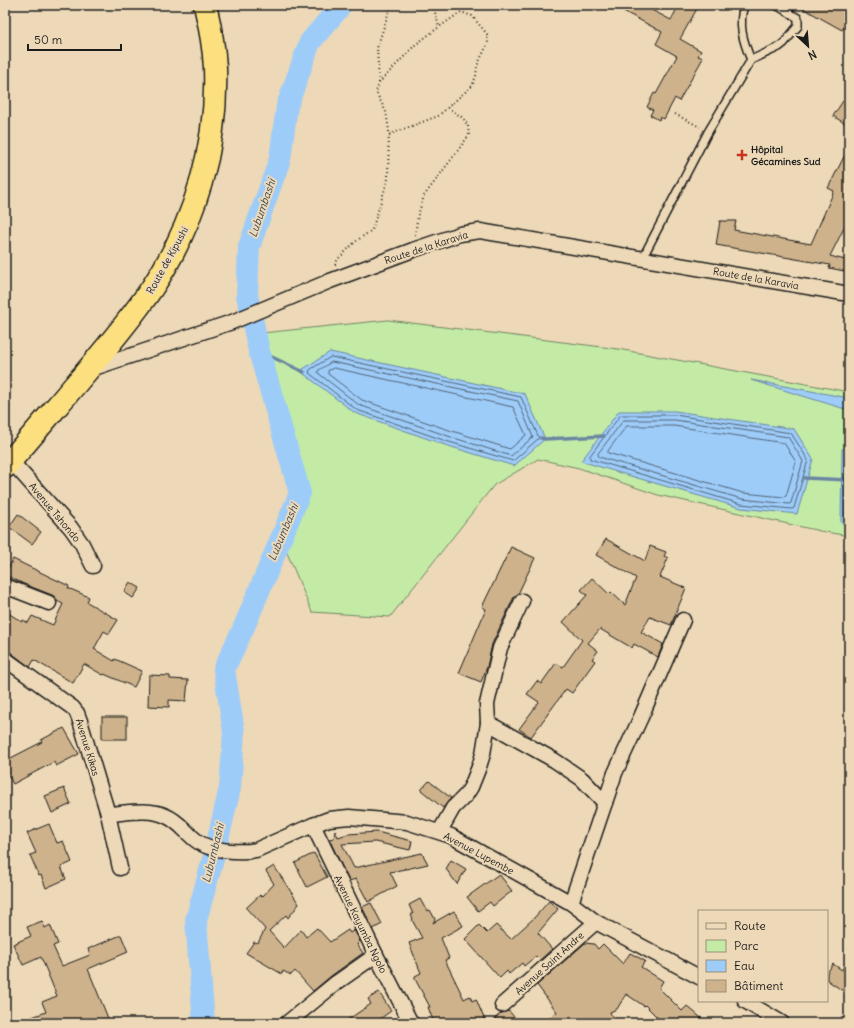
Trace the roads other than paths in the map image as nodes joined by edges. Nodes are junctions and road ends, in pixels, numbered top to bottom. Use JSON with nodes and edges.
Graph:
{"nodes":[{"id":1,"x":205,"y":5,"type":"edge"},
{"id":2,"x":744,"y":5,"type":"edge"},
{"id":3,"x":776,"y":5,"type":"edge"},
{"id":4,"x":751,"y":60,"type":"junction"},
{"id":5,"x":642,"y":259,"type":"junction"},
{"id":6,"x":849,"y":294,"type":"edge"},
{"id":7,"x":90,"y":369,"type":"junction"},
{"id":8,"x":8,"y":464,"type":"edge"},
{"id":9,"x":93,"y":566,"type":"dead end"},
{"id":10,"x":5,"y":586,"type":"edge"},
{"id":11,"x":522,"y":601,"type":"dead end"},
{"id":12,"x":49,"y":604,"type":"dead end"},
{"id":13,"x":682,"y":620,"type":"dead end"},
{"id":14,"x":5,"y":659,"type":"edge"},
{"id":15,"x":488,"y":723,"type":"junction"},
{"id":16,"x":605,"y":804,"type":"junction"},
{"id":17,"x":108,"y":814,"type":"junction"},
{"id":18,"x":313,"y":825,"type":"junction"},
{"id":19,"x":440,"y":831,"type":"junction"},
{"id":20,"x":120,"y":868,"type":"dead end"},
{"id":21,"x":571,"y":903,"type":"junction"},
{"id":22,"x":596,"y":922,"type":"junction"},
{"id":23,"x":376,"y":955,"type":"junction"},
{"id":24,"x":698,"y":976,"type":"edge"},
{"id":25,"x":747,"y":1002,"type":"edge"},
{"id":26,"x":502,"y":1005,"type":"dead end"},
{"id":27,"x":287,"y":1023,"type":"edge"},
{"id":28,"x":411,"y":1023,"type":"edge"},
{"id":29,"x":782,"y":1023,"type":"edge"}],
"edges":[{"from":1,"to":7,"type":"highway","name":"Route de Kipushi"},
{"from":2,"to":4,"type":"lane"},
{"from":3,"to":4,"type":"lane"},
{"from":4,"to":5,"type":"lane"},
{"from":5,"to":6,"type":"street","name":"Route de la Karavia"},
{"from":5,"to":7,"type":"street","name":"Route de la Karavia"},
{"from":7,"to":8,"type":"highway","name":"Route de Kipushi"},
{"from":8,"to":9,"type":"street","name":"Avenue Tshondo"},
{"from":10,"to":12,"type":"street"},
{"from":11,"to":15,"type":"street"},
{"from":13,"to":16,"type":"street"},
{"from":14,"to":17,"type":"street","name":"Avenue Kikas"},
{"from":15,"to":16,"type":"street"},
{"from":15,"to":19,"type":"street"},
{"from":16,"to":21,"type":"street"},
{"from":17,"to":18,"type":"street","name":"Avenue Lupembe"},
{"from":17,"to":20,"type":"street","name":"Avenue Kikas"},
{"from":18,"to":19,"type":"street","name":"Avenue Lupembe"},
{"from":18,"to":23,"type":"street","name":"Avenue Kayumba Ngolo"},
{"from":19,"to":21,"type":"street","name":"Avenue Lupembe"},
{"from":21,"to":22,"type":"street","name":"Avenue Lupembe"},
{"from":22,"to":24,"type":"street","name":"Avenue Lupembe"},
{"from":22,"to":26,"type":"street","name":"Avenue Saint Andre"},
{"from":23,"to":27,"type":"street"},
{"from":23,"to":28,"type":"street","name":"Avenue Kayumba Ngolo"},
{"from":25,"to":29,"type":"street"}]}
